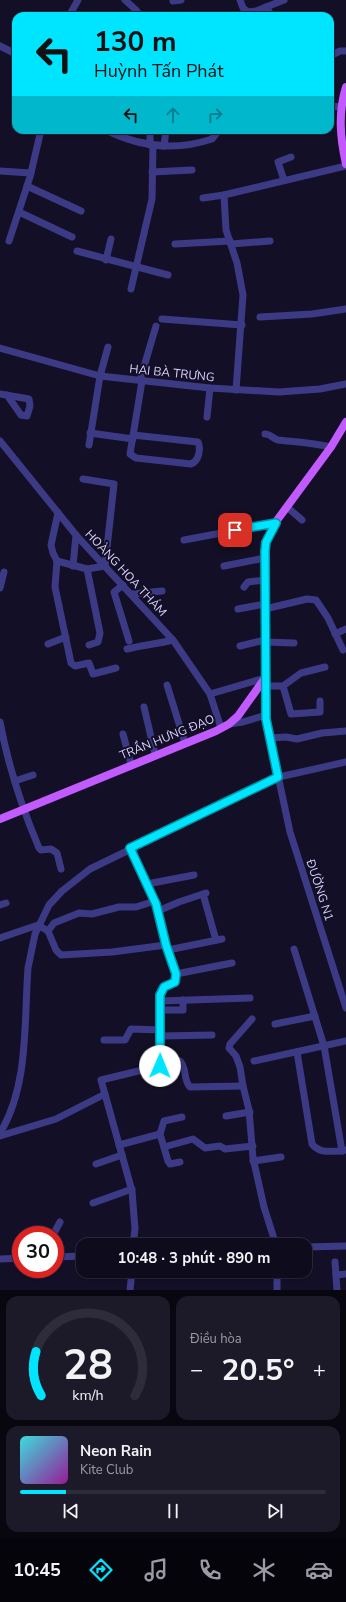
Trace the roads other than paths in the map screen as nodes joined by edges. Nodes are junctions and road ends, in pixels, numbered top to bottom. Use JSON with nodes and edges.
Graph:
{"nodes":[{"id":1,"x":78,"y":0,"type":"edge"},
{"id":2,"x":125,"y":0,"type":"edge"},
{"id":3,"x":181,"y":0,"type":"edge"},
{"id":4,"x":240,"y":0,"type":"edge"},
{"id":5,"x":284,"y":0,"type":"edge"},
{"id":6,"x":173,"y":1,"type":"dead end"},
{"id":7,"x":266,"y":6,"type":"junction"},
{"id":8,"x":71,"y":12,"type":"edge"},
{"id":9,"x":137,"y":12,"type":"edge"},
{"id":10,"x":270,"y":12,"type":"edge"},
{"id":11,"x":0,"y":46,"type":"edge"},
{"id":12,"x":12,"y":52,"type":"edge"},
{"id":13,"x":346,"y":52,"type":"edge"},
{"id":14,"x":334,"y":54,"type":"edge"},
{"id":15,"x":346,"y":87,"type":"edge"},
{"id":16,"x":334,"y":106,"type":"edge"},
{"id":17,"x":341,"y":107,"type":"junction"},
{"id":18,"x":40,"y":134,"type":"edge"},
{"id":19,"x":114,"y":134,"type":"edge"},
{"id":20,"x":150,"y":134,"type":"edge"},
{"id":21,"x":166,"y":134,"type":"edge"},
{"id":22,"x":216,"y":134,"type":"edge"},
{"id":23,"x":343,"y":135,"type":"edge"},
{"id":24,"x":151,"y":145,"type":"junction"},
{"id":25,"x":164,"y":146,"type":"junction"},
{"id":26,"x":291,"y":157,"type":"dead end"},
{"id":27,"x":346,"y":165,"type":"edge"},
{"id":28,"x":192,"y":170,"type":"dead end"},
{"id":29,"x":0,"y":171,"type":"edge"},
{"id":30,"x":152,"y":172,"type":"junction"},
{"id":31,"x":31,"y":173,"type":"junction"},
{"id":32,"x":284,"y":180,"type":"junction"},
{"id":33,"x":27,"y":186,"type":"junction"},
{"id":34,"x":224,"y":194,"type":"junction"},
{"id":35,"x":203,"y":198,"type":"dead end"},
{"id":36,"x":81,"y":211,"type":"dead end"},
{"id":37,"x":19,"y":212,"type":"junction"},
{"id":38,"x":72,"y":237,"type":"dead end"},
{"id":39,"x":111,"y":239,"type":"dead end"},
{"id":40,"x":9,"y":241,"type":"dead end"},
{"id":41,"x":270,"y":241,"type":"dead end"},
{"id":42,"x":230,"y":242,"type":"junction"},
{"id":43,"x":175,"y":244,"type":"dead end"},
{"id":44,"x":77,"y":251,"type":"dead end"},
{"id":45,"x":106,"y":260,"type":"junction"},
{"id":46,"x":136,"y":266,"type":"junction"},
{"id":47,"x":168,"y":274,"type":"dead end"},
{"id":48,"x":131,"y":289,"type":"dead end"},
{"id":49,"x":346,"y":309,"type":"edge"},
{"id":50,"x":260,"y":317,"type":"dead end"},
{"id":51,"x":162,"y":319,"type":"dead end"},
{"id":52,"x":242,"y":325,"type":"junction"},
{"id":53,"x":156,"y":326,"type":"dead end"},
{"id":54,"x":108,"y":347,"type":"dead end"},
{"id":55,"x":0,"y":348,"type":"edge"},
{"id":56,"x":100,"y":376,"type":"junction"},
{"id":57,"x":141,"y":380,"type":"junction"},
{"id":58,"x":346,"y":384,"type":"edge"},
{"id":59,"x":210,"y":388,"type":"junction"},
{"id":60,"x":236,"y":390,"type":"junction"},
{"id":61,"x":207,"y":417,"type":"dead end"},
{"id":62,"x":346,"y":422,"type":"edge"},
{"id":63,"x":90,"y":433,"type":"junction"},
{"id":64,"x":264,"y":434,"type":"dead end"},
{"id":65,"x":133,"y":437,"type":"junction"},
{"id":66,"x":0,"y":442,"type":"edge"},
{"id":67,"x":89,"y":445,"type":"dead end"},
{"id":68,"x":331,"y":447,"type":"junction"},
{"id":69,"x":83,"y":480,"type":"dead end"},
{"id":70,"x":287,"y":508,"type":"junction"},
{"id":71,"x":58,"y":513,"type":"junction"},
{"id":72,"x":302,"y":520,"type":"dead end"},
{"id":73,"x":276,"y":523,"type":"junction"},
{"id":74,"x":76,"y":535,"type":"junction"},
{"id":75,"x":184,"y":540,"type":"dead end"},
{"id":76,"x":265,"y":558,"type":"junction"},
{"id":77,"x":58,"y":561,"type":"junction"},
{"id":78,"x":73,"y":566,"type":"junction"},
{"id":79,"x":105,"y":566,"type":"junction"},
{"id":80,"x":224,"y":566,"type":"dead end"},
{"id":81,"x":87,"y":569,"type":"junction"},
{"id":82,"x":4,"y":572,"type":"dead end"},
{"id":83,"x":265,"y":580,"type":"junction"},
{"id":84,"x":123,"y":585,"type":"junction"},
{"id":85,"x":244,"y":587,"type":"dead end"},
{"id":86,"x":0,"y":588,"type":"edge"},
{"id":87,"x":162,"y":591,"type":"dead end"},
{"id":88,"x":132,"y":594,"type":"junction"},
{"id":89,"x":265,"y":607,"type":"junction"},
{"id":90,"x":238,"y":609,"type":"dead end"},
{"id":91,"x":346,"y":629,"type":"edge"},
{"id":92,"x":336,"y":634,"type":"junction"},
{"id":93,"x":66,"y":637,"type":"junction"},
{"id":94,"x":129,"y":640,"type":"dead end"},
{"id":95,"x":173,"y":640,"type":"junction"},
{"id":96,"x":265,"y":641,"type":"junction"},
{"id":97,"x":294,"y":643,"type":"dead end"},
{"id":98,"x":48,"y":644,"type":"dead end"},
{"id":99,"x":89,"y":645,"type":"dead end"},
{"id":100,"x":240,"y":646,"type":"dead end"},
{"id":101,"x":127,"y":649,"type":"dead end"},
{"id":102,"x":343,"y":650,"type":"dead end"},
{"id":103,"x":325,"y":667,"type":"dead end"},
{"id":104,"x":116,"y":668,"type":"dead end"},
{"id":105,"x":265,"y":682,"type":"junction"},
{"id":106,"x":168,"y":685,"type":"dead end"},
{"id":107,"x":283,"y":686,"type":"junction"},
{"id":108,"x":210,"y":694,"type":"junction"},
{"id":109,"x":320,"y":701,"type":"dead end"},
{"id":110,"x":144,"y":707,"type":"dead end"},
{"id":111,"x":266,"y":715,"type":"junction"},
{"id":112,"x":0,"y":722,"type":"edge"},
{"id":113,"x":225,"y":726,"type":"junction"},
{"id":114,"x":346,"y":730,"type":"edge"},
{"id":115,"x":123,"y":734,"type":"dead end"},
{"id":116,"x":270,"y":738,"type":"junction"},
{"id":117,"x":185,"y":742,"type":"junction"},
{"id":118,"x":155,"y":754,"type":"junction"},
{"id":119,"x":346,"y":762,"type":"edge"},
{"id":120,"x":131,"y":764,"type":"junction"},
{"id":121,"x":33,"y":775,"type":"dead end"},
{"id":122,"x":278,"y":777,"type":"junction"},
{"id":123,"x":15,"y":781,"type":"junction"},
{"id":124,"x":24,"y":809,"type":"junction"},
{"id":125,"x":0,"y":819,"type":"edge"},
{"id":126,"x":130,"y":848,"type":"junction"},
{"id":127,"x":61,"y":869,"type":"dead end"},
{"id":128,"x":194,"y":875,"type":"dead end"},
{"id":129,"x":147,"y":884,"type":"junction"},
{"id":130,"x":155,"y":901,"type":"junction"},
{"id":131,"x":158,"y":911,"type":"junction"},
{"id":132,"x":38,"y":925,"type":"junction"},
{"id":133,"x":48,"y":931,"type":"junction"},
{"id":134,"x":0,"y":938,"type":"edge"},
{"id":135,"x":167,"y":948,"type":"junction"},
{"id":136,"x":294,"y":949,"type":"dead end"},
{"id":137,"x":232,"y":963,"type":"dead end"},
{"id":138,"x":176,"y":974,"type":"junction"},
{"id":139,"x":250,"y":998,"type":"dead end"},
{"id":140,"x":183,"y":1000,"type":"junction"},
{"id":141,"x":160,"y":1001,"type":"junction"},
{"id":142,"x":346,"y":1008,"type":"edge"},
{"id":143,"x":160,"y":1010,"type":"junction"},
{"id":144,"x":315,"y":1016,"type":"junction"},
{"id":145,"x":252,"y":1019,"type":"dead end"},
{"id":146,"x":276,"y":1024,"type":"dead end"},
{"id":147,"x":161,"y":1033,"type":"junction"},
{"id":148,"x":212,"y":1035,"type":"dead end"},
{"id":149,"x":104,"y":1040,"type":"dead end"},
{"id":150,"x":346,"y":1041,"type":"edge"},
{"id":151,"x":324,"y":1046,"type":"junction"},
{"id":152,"x":297,"y":1052,"type":"junction"},
{"id":153,"x":254,"y":1061,"type":"dead end"},
{"id":154,"x":160,"y":1066,"type":"junction"},
{"id":155,"x":243,"y":1086,"type":"junction"},
{"id":156,"x":105,"y":1094,"type":"junction"},
{"id":157,"x":250,"y":1112,"type":"junction"},
{"id":158,"x":226,"y":1116,"type":"dead end"},
{"id":159,"x":182,"y":1117,"type":"dead end"},
{"id":160,"x":0,"y":1133,"type":"edge"},
{"id":161,"x":160,"y":1134,"type":"junction"},
{"id":162,"x":0,"y":1136,"type":"edge"},
{"id":163,"x":119,"y":1145,"type":"junction"},
{"id":164,"x":253,"y":1146,"type":"junction"},
{"id":165,"x":164,"y":1147,"type":"junction"},
{"id":166,"x":344,"y":1150,"type":"edge"},
{"id":167,"x":122,"y":1155,"type":"junction"},
{"id":168,"x":281,"y":1157,"type":"dead end"},
{"id":169,"x":254,"y":1160,"type":"junction"},
{"id":170,"x":180,"y":1162,"type":"dead end"},
{"id":171,"x":96,"y":1164,"type":"dead end"},
{"id":172,"x":132,"y":1189,"type":"junction"},
{"id":173,"x":93,"y":1203,"type":"dead end"},
{"id":174,"x":60,"y":1222,"type":"dead end"},
{"id":175,"x":58,"y":1226,"type":"edge"},
{"id":176,"x":134,"y":1238,"type":"edge"},
{"id":177,"x":274,"y":1238,"type":"edge"},
{"id":178,"x":346,"y":1246,"type":"edge"},
{"id":179,"x":312,"y":1247,"type":"edge"},
{"id":180,"x":76,"y":1256,"type":"edge"},
{"id":181,"x":64,"y":1257,"type":"edge"},
{"id":182,"x":12,"y":1258,"type":"edge"},
{"id":183,"x":0,"y":1259,"type":"edge"},
{"id":184,"x":335,"y":1262,"type":"dead end"},
{"id":185,"x":346,"y":1274,"type":"edge"},
{"id":186,"x":336,"y":1275,"type":"junction"},
{"id":187,"x":131,"y":1278,"type":"edge"},
{"id":188,"x":277,"y":1278,"type":"edge"},
{"id":189,"x":130,"y":1290,"type":"edge"},
{"id":190,"x":277,"y":1290,"type":"edge"},
{"id":191,"x":337,"y":1290,"type":"edge"}],
"edges":[{"from":1,"to":8,"type":"street"},
{"from":2,"to":9,"type":"street"},
{"from":3,"to":6,"type":"street"},
{"from":4,"to":7,"type":"street"},
{"from":5,"to":7,"type":"street"},
{"from":7,"to":10,"type":"street"},
{"from":11,"to":12,"type":"street"},
{"from":13,"to":14,"type":"street"},
{"from":15,"to":17,"type":"main road"},
{"from":16,"to":17,"type":"street"},
{"from":17,"to":23,"type":"main road"},
{"from":18,"to":31,"type":"street"},
{"from":19,"to":24,"type":"street"},
{"from":20,"to":24,"type":"street"},
{"from":21,"to":25,"type":"street"},
{"from":22,"to":25,"type":"street"},
{"from":23,"to":27,"type":"main road"},
{"from":24,"to":25,"type":"street"},
{"from":24,"to":30,"type":"street"},
{"from":26,"to":32,"type":"street"},
{"from":27,"to":32,"type":"street"},
{"from":28,"to":30,"type":"street"},
{"from":29,"to":31,"type":"street"},
{"from":30,"to":46,"type":"street"},
{"from":31,"to":33,"type":"street"},
{"from":32,"to":34,"type":"street"},
{"from":33,"to":36,"type":"street"},
{"from":33,"to":37,"type":"street"},
{"from":34,"to":35,"type":"street"},
{"from":34,"to":42,"type":"street"},
{"from":37,"to":38,"type":"street"},
{"from":37,"to":40,"type":"street"},
{"from":39,"to":45,"type":"street"},
{"from":41,"to":42,"type":"street"},
{"from":42,"to":43,"type":"street"},
{"from":42,"to":52,"type":"street"},
{"from":44,"to":45,"type":"street"},
{"from":45,"to":46,"type":"street"},
{"from":46,"to":47,"type":"street"},
{"from":46,"to":48,"type":"street"},
{"from":49,"to":50,"type":"street"},
{"from":51,"to":52,"type":"street"},
{"from":52,"to":60,"type":"street"},
{"from":53,"to":57,"type":"street"},
{"from":54,"to":56,"type":"street"},
{"from":55,"to":56,"type":"street","name":"HAI BÀ TRƯNG"},
{"from":56,"to":57,"type":"street","name":"HAI BÀ TRƯNG"},
{"from":56,"to":63,"type":"street"},
{"from":57,"to":59,"type":"street","name":"HAI BÀ TRƯNG"},
{"from":57,"to":65,"type":"street"},
{"from":58,"to":60,"type":"street","name":"HAI BÀ TRƯNG"},
{"from":59,"to":60,"type":"street","name":"HAI BÀ TRƯNG"},
{"from":59,"to":61,"type":"street"},
{"from":62,"to":68,"type":"main road"},
{"from":63,"to":65,"type":"street"},
{"from":63,"to":67,"type":"street"},
{"from":64,"to":68,"type":"street"},
{"from":65,"to":65,"type":"street"},
{"from":66,"to":71,"type":"street","name":"HOÀNG HOA THÁM"},
{"from":68,"to":70,"type":"main road"},
{"from":69,"to":79,"type":"street"},
{"from":70,"to":72,"type":"street"},
{"from":70,"to":73,"type":"main road"},
{"from":71,"to":74,"type":"street","name":"HOÀNG HOA THÁM"},
{"from":71,"to":77,"type":"street"},
{"from":73,"to":75,"type":"street"},
{"from":73,"to":76,"type":"main road"},
{"from":74,"to":78,"type":"street"},
{"from":74,"to":79,"type":"street","name":"HOÀNG HOA THÁM"},
{"from":76,"to":80,"type":"street"},
{"from":76,"to":83,"type":"main road"},
{"from":77,"to":78,"type":"street"},
{"from":77,"to":93,"type":"street"},
{"from":78,"to":81,"type":"street"},
{"from":79,"to":81,"type":"street"},
{"from":79,"to":84,"type":"street","name":"HOÀNG HOA THÁM"},
{"from":81,"to":99,"type":"street"},
{"from":82,"to":86,"type":"street"},
{"from":83,"to":85,"type":"street"},
{"from":83,"to":89,"type":"main road"},
{"from":84,"to":88,"type":"street","name":"HOÀNG HOA THÁM"},
{"from":84,"to":94,"type":"street"},
{"from":87,"to":88,"type":"street"},
{"from":88,"to":95,"type":"street","name":"HOÀNG HOA THÁM"},
{"from":89,"to":90,"type":"street"},
{"from":89,"to":92,"type":"street"},
{"from":89,"to":96,"type":"main road"},
{"from":91,"to":92,"type":"street"},
{"from":92,"to":102,"type":"street"},
{"from":93,"to":98,"type":"street"},
{"from":93,"to":104,"type":"street"},
{"from":95,"to":101,"type":"street"},
{"from":95,"to":108,"type":"street","name":"HOÀNG HOA THÁM"},
{"from":96,"to":97,"type":"street"},
{"from":96,"to":100,"type":"street"},
{"from":96,"to":105,"type":"main road"},
{"from":103,"to":107,"type":"street"},
{"from":105,"to":107,"type":"street"},
{"from":105,"to":108,"type":"street"},
{"from":105,"to":111,"type":"street","name":"ĐƯỜNG N1"},
{"from":105,"to":113,"type":"main road","name":"TRẦN HƯNG ĐẠO"},
{"from":106,"to":117,"type":"street"},
{"from":107,"to":109,"type":"street"},
{"from":108,"to":113,"type":"street","name":"HOÀNG HOA THÁM"},
{"from":110,"to":118,"type":"street"},
{"from":111,"to":113,"type":"street"},
{"from":111,"to":116,"type":"street","name":"ĐƯỜNG N1"},
{"from":112,"to":123,"type":"street"},
{"from":113,"to":117,"type":"main road","name":"TRẦN HƯNG ĐẠO"},
{"from":114,"to":116,"type":"street"},
{"from":115,"to":120,"type":"street"},
{"from":116,"to":122,"type":"street","name":"ĐƯỜNG N1"},
{"from":117,"to":118,"type":"main road","name":"TRẦN HƯNG ĐẠO"},
{"from":118,"to":120,"type":"main road","name":"TRẦN HƯNG ĐẠO"},
{"from":119,"to":122,"type":"street"},
{"from":120,"to":124,"type":"main road","name":"TRẦN HƯNG ĐẠO"},
{"from":121,"to":123,"type":"street"},
{"from":122,"to":126,"type":"street"},
{"from":122,"to":142,"type":"street","name":"ĐƯỜNG N1"},
{"from":123,"to":124,"type":"street"},
{"from":124,"to":125,"type":"main road","name":"TRẦN HƯNG ĐẠO"},
{"from":124,"to":127,"type":"street"},
{"from":126,"to":129,"type":"street"},
{"from":126,"to":132,"type":"street"},
{"from":128,"to":129,"type":"street"},
{"from":129,"to":130,"type":"street"},
{"from":130,"to":131,"type":"street"},
{"from":130,"to":133,"type":"street"},
{"from":131,"to":135,"type":"street"},
{"from":131,"to":135,"type":"street"},
{"from":132,"to":133,"type":"street"},
{"from":132,"to":134,"type":"street"},
{"from":132,"to":160,"type":"street"},
{"from":133,"to":135,"type":"street"},
{"from":135,"to":138,"type":"street"},
{"from":136,"to":144,"type":"street"},
{"from":137,"to":138,"type":"street"},
{"from":138,"to":141,"type":"street"},
{"from":139,"to":140,"type":"street"},
{"from":140,"to":141,"type":"street"},
{"from":140,"to":143,"type":"street"},
{"from":141,"to":143,"type":"street"},
{"from":143,"to":147,"type":"street"},
{"from":144,"to":146,"type":"street"},
{"from":144,"to":151,"type":"street"},
{"from":145,"to":155,"type":"street"},
{"from":147,"to":148,"type":"street"},
{"from":147,"to":149,"type":"street"},
{"from":147,"to":154,"type":"street"},
{"from":150,"to":151,"type":"street"},
{"from":151,"to":152,"type":"street"},
{"from":151,"to":166,"type":"street"},
{"from":152,"to":153,"type":"street"},
{"from":152,"to":166,"type":"street"},
{"from":154,"to":155,"type":"street"},
{"from":154,"to":156,"type":"street"},
{"from":155,"to":157,"type":"street"},
{"from":156,"to":162,"type":"street"},
{"from":156,"to":163,"type":"street"},
{"from":157,"to":158,"type":"street"},
{"from":157,"to":164,"type":"street"},
{"from":159,"to":161,"type":"street"},
{"from":161,"to":163,"type":"street"},
{"from":161,"to":165,"type":"street"},
{"from":163,"to":167,"type":"street"},
{"from":164,"to":165,"type":"street"},
{"from":164,"to":169,"type":"street"},
{"from":165,"to":170,"type":"street"},
{"from":167,"to":171,"type":"street"},
{"from":167,"to":172,"type":"street"},
{"from":168,"to":169,"type":"street"},
{"from":169,"to":177,"type":"street"},
{"from":172,"to":173,"type":"street"},
{"from":172,"to":176,"type":"street"},
{"from":174,"to":175,"type":"street"},
{"from":178,"to":179,"type":"street"},
{"from":180,"to":181,"type":"street"},
{"from":182,"to":183,"type":"street"},
{"from":184,"to":186,"type":"street"},
{"from":185,"to":186,"type":"street"},
{"from":186,"to":191,"type":"street"},
{"from":187,"to":189,"type":"street"},
{"from":188,"to":190,"type":"street"}]}
